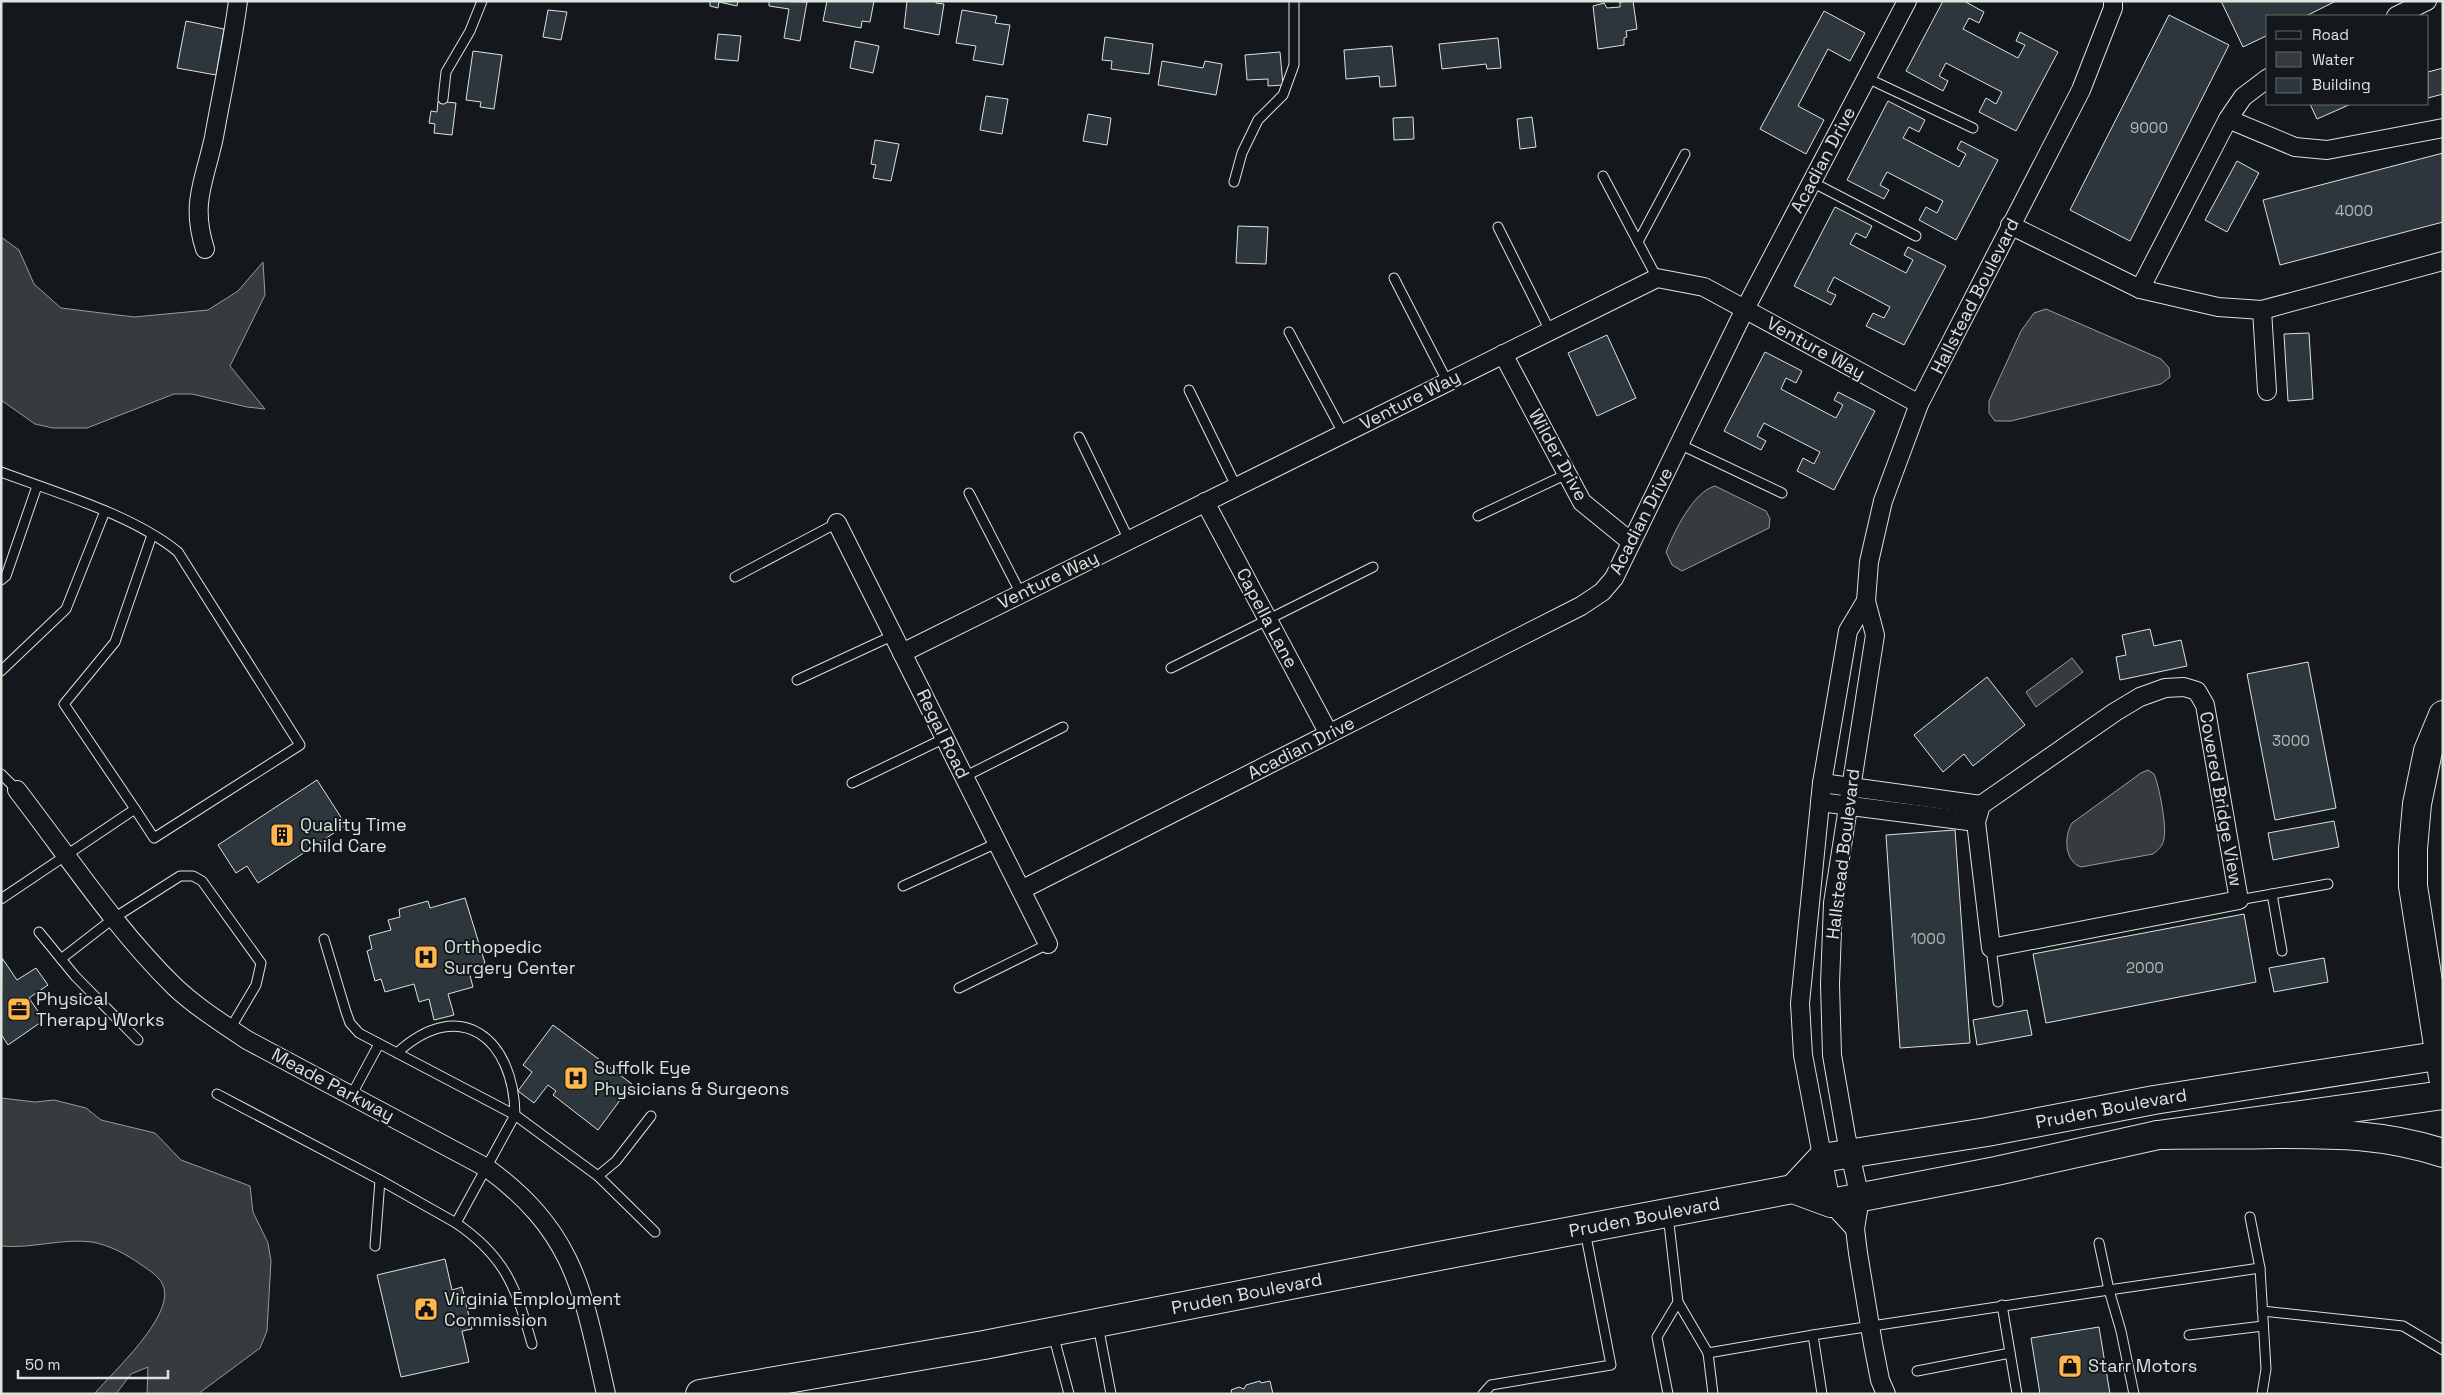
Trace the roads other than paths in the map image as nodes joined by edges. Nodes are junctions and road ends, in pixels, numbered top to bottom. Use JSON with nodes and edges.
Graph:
{"nodes":[{"id":1,"x":238,"y":1,"type":"edge"},
{"id":2,"x":482,"y":1,"type":"edge"},
{"id":3,"x":1294,"y":1,"type":"edge"},
{"id":4,"x":1907,"y":1,"type":"edge"},
{"id":5,"x":2113,"y":1,"type":"edge"},
{"id":6,"x":2427,"y":1,"type":"edge"},
{"id":7,"x":2398,"y":15,"type":"edge"},
{"id":8,"x":1867,"y":78,"type":"junction"},
{"id":9,"x":2266,"y":80,"type":"edge"},
{"id":10,"x":443,"y":99,"type":"dead end"},
{"id":11,"x":2228,"y":119,"type":"junction"},
{"id":12,"x":1973,"y":128,"type":"dead end"},
{"id":13,"x":2443,"y":128,"type":"edge"},
{"id":14,"x":1685,"y":154,"type":"dead end"},
{"id":15,"x":1604,"y":176,"type":"dead end"},
{"id":16,"x":1234,"y":182,"type":"dead end"},
{"id":17,"x":1812,"y":182,"type":"junction"},
{"id":18,"x":2010,"y":225,"type":"junction"},
{"id":19,"x":1498,"y":226,"type":"dead end"},
{"id":20,"x":1916,"y":236,"type":"dead end"},
{"id":21,"x":1638,"y":242,"type":"junction"},
{"id":22,"x":205,"y":249,"type":"dead end"},
{"id":23,"x":2443,"y":262,"type":"edge"},
{"id":24,"x":1394,"y":278,"type":"dead end"},
{"id":25,"x":1657,"y":278,"type":"junction"},
{"id":26,"x":2140,"y":289,"type":"junction"},
{"id":27,"x":1745,"y":309,"type":"junction"},
{"id":28,"x":2262,"y":310,"type":"junction"},
{"id":29,"x":1550,"y":331,"type":"junction"},
{"id":30,"x":1290,"y":332,"type":"dead end"},
{"id":31,"x":1503,"y":354,"type":"junction"},
{"id":32,"x":1447,"y":381,"type":"junction"},
{"id":33,"x":1189,"y":390,"type":"dead end"},
{"id":34,"x":2267,"y":391,"type":"dead end"},
{"id":35,"x":1919,"y":404,"type":"junction"},
{"id":36,"x":1343,"y":434,"type":"junction"},
{"id":37,"x":1080,"y":437,"type":"dead end"},
{"id":38,"x":1679,"y":444,"type":"junction"},
{"id":39,"x":1,"y":472,"type":"edge"},
{"id":40,"x":1567,"y":474,"type":"junction"},
{"id":41,"x":37,"y":486,"type":"junction"},
{"id":42,"x":1236,"y":486,"type":"junction"},
{"id":43,"x":969,"y":493,"type":"dead end"},
{"id":44,"x":1782,"y":493,"type":"dead end"},
{"id":45,"x":1205,"y":502,"type":"junction"},
{"id":46,"x":105,"y":511,"type":"junction"},
{"id":47,"x":1478,"y":516,"type":"dead end"},
{"id":48,"x":837,"y":523,"type":"joint"},
{"id":49,"x":152,"y":534,"type":"junction"},
{"id":50,"x":1130,"y":540,"type":"junction"},
{"id":51,"x":1631,"y":542,"type":"junction"},
{"id":52,"x":1373,"y":567,"type":"dead end"},
{"id":53,"x":735,"y":577,"type":"dead end"},
{"id":54,"x":1,"y":580,"type":"edge"},
{"id":55,"x":1021,"y":594,"type":"junction"},
{"id":56,"x":1866,"y":601,"type":"junction"},
{"id":57,"x":1268,"y":620,"type":"junction"},
{"id":58,"x":894,"y":635,"type":"junction"},
{"id":59,"x":902,"y":653,"type":"junction"},
{"id":60,"x":1171,"y":668,"type":"dead end"},
{"id":61,"x":1,"y":671,"type":"edge"},
{"id":62,"x":797,"y":680,"type":"dead end"},
{"id":63,"x":2443,"y":715,"type":"edge"},
{"id":64,"x":1063,"y":727,"type":"dead end"},
{"id":65,"x":1329,"y":734,"type":"junction"},
{"id":66,"x":945,"y":738,"type":"junction"},
{"id":67,"x":1,"y":774,"type":"edge"},
{"id":68,"x":964,"y":778,"type":"junction"},
{"id":69,"x":852,"y":783,"type":"dead end"},
{"id":70,"x":1822,"y":783,"type":"junction"},
{"id":71,"x":1851,"y":788,"type":"junction"},
{"id":72,"x":17,"y":790,"type":"joint"},
{"id":73,"x":1820,"y":802,"type":"junction"},
{"id":74,"x":1981,"y":805,"type":"junction"},
{"id":75,"x":1849,"y":806,"type":"junction"},
{"id":76,"x":135,"y":809,"type":"junction"},
{"id":77,"x":1976,"y":822,"type":"junction"},
{"id":78,"x":997,"y":843,"type":"junction"},
{"id":79,"x":66,"y":854,"type":"junction"},
{"id":80,"x":2328,"y":884,"type":"dead end"},
{"id":81,"x":903,"y":886,"type":"dead end"},
{"id":82,"x":1021,"y":890,"type":"junction"},
{"id":83,"x":2272,"y":894,"type":"junction"},
{"id":84,"x":1,"y":899,"type":"edge"},
{"id":85,"x":2239,"y":900,"type":"junction"},
{"id":86,"x":114,"y":918,"type":"junction"},
{"id":87,"x":39,"y":932,"type":"dead end"},
{"id":88,"x":324,"y":939,"type":"dead end"},
{"id":89,"x":1048,"y":944,"type":"joint"},
{"id":90,"x":1991,"y":948,"type":"junction"},
{"id":91,"x":2282,"y":951,"type":"dead end"},
{"id":92,"x":61,"y":959,"type":"junction"},
{"id":93,"x":959,"y":988,"type":"dead end"},
{"id":94,"x":1998,"y":1002,"type":"dead end"},
{"id":95,"x":230,"y":1029,"type":"junction"},
{"id":96,"x":138,"y":1040,"type":"dead end"},
{"id":97,"x":379,"y":1044,"type":"junction"},
{"id":98,"x":397,"y":1053,"type":"junction"},
{"id":99,"x":2442,"y":1063,"type":"edge"},
{"id":100,"x":217,"y":1094,"type":"dead end"},
{"id":101,"x":352,"y":1094,"type":"junction"},
{"id":102,"x":2443,"y":1095,"type":"edge"},
{"id":103,"x":515,"y":1115,"type":"junction"},
{"id":104,"x":651,"y":1116,"type":"dead end"},
{"id":105,"x":2158,"y":1135,"type":"junction"},
{"id":106,"x":2443,"y":1153,"type":"edge"},
{"id":107,"x":1850,"y":1154,"type":"junction"},
{"id":108,"x":1822,"y":1158,"type":"junction"},
{"id":109,"x":487,"y":1168,"type":"junction"},
{"id":110,"x":598,"y":1176,"type":"junction"},
{"id":111,"x":380,"y":1180,"type":"junction"},
{"id":112,"x":1793,"y":1189,"type":"junction"},
{"id":113,"x":1860,"y":1198,"type":"junction"},
{"id":114,"x":1831,"y":1203,"type":"junction"},
{"id":115,"x":1668,"y":1212,"type":"junction"},
{"id":116,"x":2250,"y":1217,"type":"dead end"},
{"id":117,"x":456,"y":1224,"type":"junction"},
{"id":118,"x":1585,"y":1228,"type":"junction"},
{"id":119,"x":1855,"y":1229,"type":"junction"},
{"id":120,"x":655,"y":1232,"type":"dead end"},
{"id":121,"x":2099,"y":1243,"type":"dead end"},
{"id":122,"x":374,"y":1246,"type":"dead end"},
{"id":123,"x":2260,"y":1268,"type":"junction"},
{"id":124,"x":2108,"y":1290,"type":"junction"},
{"id":125,"x":1678,"y":1302,"type":"junction"},
{"id":126,"x":2002,"y":1305,"type":"junction"},
{"id":127,"x":2262,"y":1310,"type":"junction"},
{"id":128,"x":1098,"y":1323,"type":"junction"},
{"id":129,"x":2263,"y":1326,"type":"junction"},
{"id":130,"x":1870,"y":1327,"type":"junction"},
{"id":131,"x":1052,"y":1332,"type":"junction"},
{"id":132,"x":1813,"y":1335,"type":"junction"},
{"id":133,"x":2190,"y":1336,"type":"dead end"},
{"id":134,"x":532,"y":1344,"type":"dead end"},
{"id":135,"x":2443,"y":1350,"type":"edge"},
{"id":136,"x":1708,"y":1353,"type":"junction"},
{"id":137,"x":2010,"y":1353,"type":"junction"},
{"id":138,"x":1917,"y":1371,"type":"dead end"},
{"id":139,"x":606,"y":1394,"type":"edge"},
{"id":140,"x":700,"y":1394,"type":"edge"},
{"id":141,"x":1069,"y":1394,"type":"edge"},
{"id":142,"x":1111,"y":1394,"type":"edge"},
{"id":143,"x":1483,"y":1394,"type":"edge"},
{"id":144,"x":1668,"y":1394,"type":"edge"},
{"id":145,"x":1713,"y":1394,"type":"edge"},
{"id":146,"x":1822,"y":1394,"type":"edge"},
{"id":147,"x":1886,"y":1394,"type":"edge"},
{"id":148,"x":2017,"y":1394,"type":"edge"},
{"id":149,"x":2134,"y":1394,"type":"edge"},
{"id":150,"x":2262,"y":1394,"type":"edge"}],
"edges":[{"from":1,"to":22,"type":"street"},
{"from":2,"to":10,"type":"lane"},
{"from":3,"to":16,"type":"lane"},
{"from":4,"to":8,"type":"street","name":"Acadian Drive"},
{"from":5,"to":18,"type":"street","name":"Hallstead Boulevard"},
{"from":6,"to":7,"type":"street"},
{"from":8,"to":12,"type":"lane"},
{"from":8,"to":17,"type":"street","name":"Acadian Drive"},
{"from":9,"to":11,"type":"street"},
{"from":11,"to":13,"type":"street"},
{"from":11,"to":26,"type":"street"},
{"from":14,"to":21,"type":"lane"},
{"from":15,"to":21,"type":"lane"},
{"from":17,"to":20,"type":"lane"},
{"from":17,"to":27,"type":"street","name":"Acadian Drive"},
{"from":18,"to":26,"type":"street"},
{"from":18,"to":35,"type":"street","name":"Hallstead Boulevard"},
{"from":19,"to":29,"type":"lane"},
{"from":21,"to":25,"type":"lane"},
{"from":23,"to":28,"type":"street"},
{"from":24,"to":32,"type":"lane"},
{"from":25,"to":27,"type":"street","name":"Venture Way"},
{"from":25,"to":29,"type":"street","name":"Venture Way"},
{"from":26,"to":28,"type":"street"},
{"from":27,"to":35,"type":"street","name":"Venture Way"},
{"from":27,"to":38,"type":"street","name":"Acadian Drive"},
{"from":28,"to":34,"type":"street"},
{"from":29,"to":31,"type":"street","name":"Venture Way"},
{"from":30,"to":36,"type":"lane"},
{"from":31,"to":32,"type":"street","name":"Venture Way"},
{"from":31,"to":40,"type":"street","name":"Wilder Drive"},
{"from":32,"to":36,"type":"street","name":"Venture Way"},
{"from":33,"to":42,"type":"lane"},
{"from":35,"to":56,"type":"street","name":"Hallstead Boulevard"},
{"from":36,"to":42,"type":"street","name":"Venture Way"},
{"from":37,"to":50,"type":"lane"},
{"from":38,"to":44,"type":"lane"},
{"from":38,"to":51,"type":"street","name":"Acadian Drive"},
{"from":39,"to":41,"type":"lane"},
{"from":40,"to":47,"type":"lane"},
{"from":40,"to":51,"type":"street","name":"Wilder Drive"},
{"from":41,"to":46,"type":"lane"},
{"from":41,"to":54,"type":"lane"},
{"from":42,"to":45,"type":"street","name":"Venture Way"},
{"from":43,"to":55,"type":"lane"},
{"from":45,"to":50,"type":"street","name":"Venture Way"},
{"from":45,"to":57,"type":"street","name":"Capella Lane"},
{"from":46,"to":49,"type":"lane"},
{"from":46,"to":61,"type":"lane"},
{"from":48,"to":53,"type":"lane"},
{"from":48,"to":58,"type":"street","name":"Regal Road"},
{"from":49,"to":76,"type":"lane"},
{"from":49,"to":76,"type":"lane"},
{"from":50,"to":55,"type":"street","name":"Venture Way"},
{"from":51,"to":65,"type":"street","name":"Acadian Drive"},
{"from":52,"to":57,"type":"lane"},
{"from":55,"to":59,"type":"street","name":"Venture Way"},
{"from":56,"to":70,"type":"street","name":"Hallstead Boulevard"},
{"from":56,"to":71,"type":"street","name":"Hallstead Boulevard"},
{"from":57,"to":60,"type":"lane"},
{"from":57,"to":65,"type":"street","name":"Capella Lane"},
{"from":58,"to":59,"type":"street","name":"Regal Road"},
{"from":58,"to":62,"type":"lane"},
{"from":59,"to":66,"type":"street","name":"Regal Road"},
{"from":63,"to":99,"type":"main road"},
{"from":64,"to":68,"type":"lane"},
{"from":65,"to":82,"type":"street","name":"Acadian Drive"},
{"from":66,"to":68,"type":"street","name":"Regal Road"},
{"from":66,"to":69,"type":"lane"},
{"from":67,"to":72,"type":"lane"},
{"from":68,"to":78,"type":"street","name":"Regal Road"},
{"from":70,"to":71,"type":"street"},
{"from":70,"to":73,"type":"street","name":"Hallstead Boulevard"},
{"from":71,"to":74,"type":"street"},
{"from":71,"to":75,"type":"street","name":"Hallstead Boulevard"},
{"from":72,"to":79,"type":"street","name":"Meade Parkway"},
{"from":73,"to":75,"type":"street"},
{"from":73,"to":108,"type":"street","name":"Hallstead Boulevard"},
{"from":74,"to":77,"type":"street"},
{"from":74,"to":85,"type":"street","name":"Covered Bridge View"},
{"from":75,"to":77,"type":"street"},
{"from":75,"to":107,"type":"street","name":"Hallstead Boulevard"},
{"from":76,"to":79,"type":"lane"},
{"from":77,"to":90,"type":"street"},
{"from":78,"to":81,"type":"lane"},
{"from":78,"to":82,"type":"street","name":"Regal Road"},
{"from":79,"to":84,"type":"lane"},
{"from":79,"to":86,"type":"street","name":"Meade Parkway"},
{"from":80,"to":83,"type":"lane"},
{"from":82,"to":89,"type":"street","name":"Regal Road"},
{"from":83,"to":85,"type":"lane"},
{"from":83,"to":91,"type":"lane"},
{"from":85,"to":90,"type":"street","name":"Covered Bridge View"},
{"from":86,"to":92,"type":"lane"},
{"from":86,"to":95,"type":"street","name":"Meade Parkway"},
{"from":86,"to":95,"type":"lane"},
{"from":87,"to":92,"type":"lane"},
{"from":88,"to":97,"type":"lane"},
{"from":89,"to":93,"type":"lane"},
{"from":90,"to":94,"type":"lane"},
{"from":92,"to":96,"type":"lane"},
{"from":95,"to":101,"type":"street","name":"Meade Parkway"},
{"from":97,"to":98,"type":"lane"},
{"from":97,"to":101,"type":"lane"},
{"from":98,"to":103,"type":"lane"},
{"from":98,"to":103,"type":"lane"},
{"from":99,"to":107,"type":"main road","name":"Pruden Boulevard"},
{"from":100,"to":111,"type":"lane"},
{"from":101,"to":109,"type":"street","name":"Meade Parkway"},
{"from":102,"to":105,"type":"main road","name":"Pruden Boulevard"},
{"from":103,"to":109,"type":"lane"},
{"from":103,"to":110,"type":"lane"},
{"from":104,"to":110,"type":"lane"},
{"from":105,"to":106,"type":"main road"},
{"from":105,"to":113,"type":"main road","name":"Pruden Boulevard"},
{"from":107,"to":108,"type":"main road","name":"Pruden Boulevard"},
{"from":107,"to":113,"type":"street","name":"Hallstead Boulevard"},
{"from":108,"to":112,"type":"main road"},
{"from":108,"to":114,"type":"street","name":"Hallstead Boulevard"},
{"from":109,"to":117,"type":"lane"},
{"from":109,"to":139,"type":"street","name":"Meade Parkway"},
{"from":110,"to":120,"type":"lane"},
{"from":111,"to":117,"type":"lane"},
{"from":111,"to":122,"type":"lane"},
{"from":112,"to":114,"type":"main road"},
{"from":112,"to":115,"type":"main road","name":"Pruden Boulevard"},
{"from":113,"to":114,"type":"main road","name":"Pruden Boulevard"},
{"from":113,"to":119,"type":"street"},
{"from":114,"to":119,"type":"street"},
{"from":115,"to":118,"type":"main road","name":"Pruden Boulevard"},
{"from":115,"to":125,"type":"lane"},
{"from":116,"to":123,"type":"lane"},
{"from":117,"to":134,"type":"lane"},
{"from":118,"to":128,"type":"main road","name":"Pruden Boulevard"},
{"from":118,"to":143,"type":"lane"},
{"from":119,"to":130,"type":"street"},
{"from":121,"to":124,"type":"lane"},
{"from":123,"to":124,"type":"lane"},
{"from":123,"to":127,"type":"lane"},
{"from":124,"to":126,"type":"lane"},
{"from":124,"to":149,"type":"lane"},
{"from":125,"to":136,"type":"lane"},
{"from":125,"to":144,"type":"lane"},
{"from":126,"to":130,"type":"lane"},
{"from":126,"to":137,"type":"lane"},
{"from":127,"to":129,"type":"lane"},
{"from":127,"to":135,"type":"lane"},
{"from":128,"to":131,"type":"main road","name":"Pruden Boulevard"},
{"from":128,"to":142,"type":"lane"},
{"from":129,"to":133,"type":"lane"},
{"from":129,"to":150,"type":"lane"},
{"from":130,"to":132,"type":"lane"},
{"from":130,"to":147,"type":"street"},
{"from":131,"to":140,"type":"main road","name":"Pruden Boulevard"},
{"from":131,"to":141,"type":"lane"},
{"from":132,"to":136,"type":"lane"},
{"from":132,"to":146,"type":"lane"},
{"from":136,"to":145,"type":"lane"},
{"from":137,"to":138,"type":"lane"},
{"from":137,"to":148,"type":"lane"}]}
